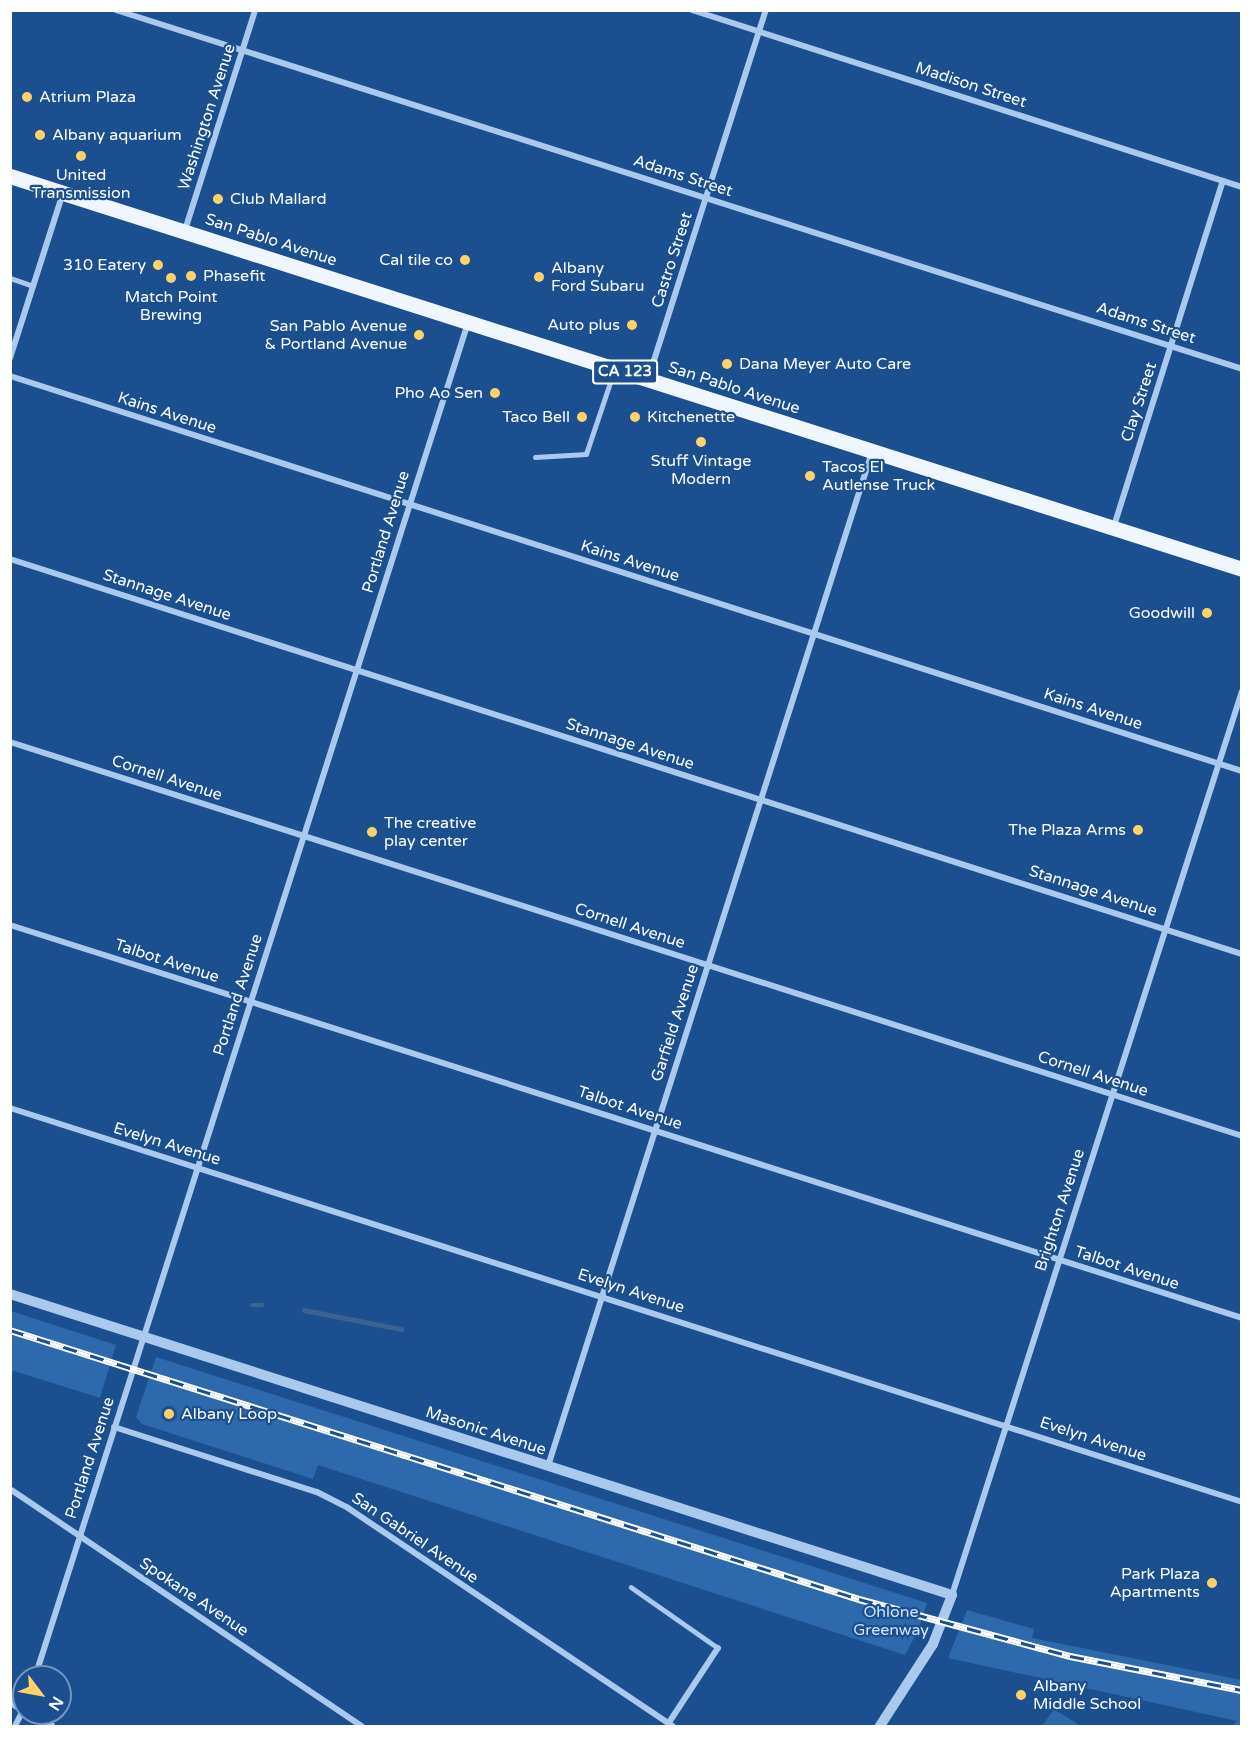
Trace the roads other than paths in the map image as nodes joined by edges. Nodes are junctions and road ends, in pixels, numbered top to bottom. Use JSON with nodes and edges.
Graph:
{"nodes":[{"id":1,"x":116,"y":10,"type":"edge"},
{"id":2,"x":255,"y":10,"type":"edge"},
{"id":3,"x":692,"y":10,"type":"edge"},
{"id":4,"x":766,"y":10,"type":"edge"},
{"id":5,"x":759,"y":32,"type":"junction"},
{"id":6,"x":242,"y":50,"type":"junction"},
{"id":7,"x":10,"y":176,"type":"edge"},
{"id":8,"x":1223,"y":181,"type":"junction"},
{"id":9,"x":1242,"y":187,"type":"edge"},
{"id":10,"x":63,"y":192,"type":"junction"},
{"id":11,"x":706,"y":198,"type":"junction"},
{"id":12,"x":185,"y":232,"type":"junction"},
{"id":13,"x":10,"y":278,"type":"edge"},
{"id":14,"x":33,"y":286,"type":"junction"},
{"id":15,"x":468,"y":322,"type":"junction"},
{"id":16,"x":1172,"y":345,"type":"junction"},
{"id":17,"x":10,"y":358,"type":"edge"},
{"id":18,"x":615,"y":369,"type":"junction"},
{"id":19,"x":1242,"y":369,"type":"edge"},
{"id":20,"x":10,"y":376,"type":"edge"},
{"id":21,"x":648,"y":380,"type":"junction"},
{"id":22,"x":872,"y":451,"type":"junction"},
{"id":23,"x":535,"y":457,"type":"dead end"},
{"id":24,"x":410,"y":504,"type":"junction"},
{"id":25,"x":1113,"y":528,"type":"junction"},
{"id":26,"x":10,"y":559,"type":"edge"},
{"id":27,"x":1242,"y":569,"type":"edge"},
{"id":28,"x":814,"y":634,"type":"junction"},
{"id":29,"x":357,"y":670,"type":"junction"},
{"id":30,"x":1242,"y":691,"type":"edge"},
{"id":31,"x":10,"y":742,"type":"edge"},
{"id":32,"x":1219,"y":764,"type":"junction"},
{"id":33,"x":1242,"y":771,"type":"edge"},
{"id":34,"x":761,"y":800,"type":"junction"},
{"id":35,"x":303,"y":836,"type":"junction"},
{"id":36,"x":10,"y":925,"type":"edge"},
{"id":37,"x":1166,"y":929,"type":"junction"},
{"id":38,"x":1242,"y":954,"type":"edge"},
{"id":39,"x":708,"y":965,"type":"junction"},
{"id":40,"x":251,"y":1002,"type":"junction"},
{"id":41,"x":1113,"y":1095,"type":"junction"},
{"id":42,"x":10,"y":1108,"type":"edge"},
{"id":43,"x":655,"y":1130,"type":"junction"},
{"id":44,"x":1242,"y":1136,"type":"edge"},
{"id":45,"x":198,"y":1168,"type":"junction"},
{"id":46,"x":1060,"y":1261,"type":"junction"},
{"id":47,"x":10,"y":1294,"type":"edge"},
{"id":48,"x":602,"y":1296,"type":"junction"},
{"id":49,"x":1242,"y":1318,"type":"edge"},
{"id":50,"x":144,"y":1336,"type":"junction"},
{"id":51,"x":1006,"y":1425,"type":"junction"},
{"id":52,"x":114,"y":1427,"type":"junction"},
{"id":53,"x":548,"y":1466,"type":"junction"},
{"id":54,"x":10,"y":1489,"type":"edge"},
{"id":55,"x":1242,"y":1502,"type":"edge"},
{"id":56,"x":80,"y":1536,"type":"junction"},
{"id":57,"x":631,"y":1587,"type":"dead end"},
{"id":58,"x":952,"y":1595,"type":"junction"},
{"id":59,"x":718,"y":1648,"type":"joint"},
{"id":60,"x":39,"y":1665,"type":"edge"},
{"id":61,"x":670,"y":1725,"type":"edge"},
{"id":62,"x":362,"y":1726,"type":"edge"},
{"id":63,"x":880,"y":1726,"type":"edge"}],
"edges":[{"from":1,"to":6,"type":"street","name":"Adams Street"},
{"from":2,"to":6,"type":"street","name":"Washington Avenue"},
{"from":3,"to":5,"type":"street","name":"Madison Street"},
{"from":4,"to":5,"type":"street","name":"Castro Street"},
{"from":5,"to":8,"type":"street","name":"Madison Street"},
{"from":5,"to":11,"type":"street","name":"Castro Street"},
{"from":6,"to":11,"type":"street","name":"Adams Street"},
{"from":6,"to":12,"type":"street","name":"Washington Avenue"},
{"from":7,"to":10,"type":"main road","name":"San Pablo Avenue","number":"CA 123"},
{"from":8,"to":9,"type":"street","name":"Madison Street"},
{"from":8,"to":16,"type":"street","name":"Clay Street"},
{"from":10,"to":12,"type":"main road","name":"San Pablo Avenue","number":"CA 123"},
{"from":10,"to":14,"type":"street"},
{"from":11,"to":16,"type":"street","name":"Adams Street"},
{"from":11,"to":21,"type":"street","name":"Castro Street"},
{"from":12,"to":15,"type":"main road","name":"San Pablo Avenue","number":"CA 123"},
{"from":13,"to":14,"type":"lane"},
{"from":14,"to":17,"type":"street"},
{"from":15,"to":18,"type":"main road","name":"San Pablo Avenue","number":"CA 123"},
{"from":15,"to":24,"type":"street","name":"Portland Avenue"},
{"from":16,"to":19,"type":"street","name":"Adams Street"},
{"from":16,"to":25,"type":"street","name":"Clay Street"},
{"from":18,"to":21,"type":"main road","name":"San Pablo Avenue","number":"CA 123"},
{"from":18,"to":23,"type":"lane"},
{"from":20,"to":24,"type":"street","name":"Kains Avenue"},
{"from":21,"to":22,"type":"main road","name":"San Pablo Avenue","number":"CA 123"},
{"from":22,"to":25,"type":"main road","name":"San Pablo Avenue","number":"CA 123"},
{"from":22,"to":28,"type":"street","name":"Garfield Avenue"},
{"from":24,"to":28,"type":"street","name":"Kains Avenue"},
{"from":24,"to":29,"type":"street","name":"Portland Avenue"},
{"from":25,"to":27,"type":"main road","name":"San Pablo Avenue","number":"CA 123"},
{"from":26,"to":29,"type":"street","name":"Stannage Avenue"},
{"from":28,"to":32,"type":"street","name":"Kains Avenue"},
{"from":28,"to":34,"type":"street","name":"Garfield Avenue"},
{"from":29,"to":34,"type":"street","name":"Stannage Avenue"},
{"from":29,"to":35,"type":"street","name":"Portland Avenue"},
{"from":30,"to":32,"type":"street","name":"Brighton Avenue"},
{"from":31,"to":35,"type":"street","name":"Cornell Avenue"},
{"from":32,"to":33,"type":"street","name":"Kains Avenue"},
{"from":32,"to":37,"type":"street","name":"Brighton Avenue"},
{"from":34,"to":37,"type":"street","name":"Stannage Avenue"},
{"from":34,"to":39,"type":"street","name":"Garfield Avenue"},
{"from":35,"to":39,"type":"street","name":"Cornell Avenue"},
{"from":35,"to":40,"type":"street","name":"Portland Avenue"},
{"from":36,"to":40,"type":"street","name":"Talbot Avenue"},
{"from":37,"to":38,"type":"street","name":"Stannage Avenue"},
{"from":37,"to":41,"type":"street","name":"Brighton Avenue"},
{"from":39,"to":41,"type":"street","name":"Cornell Avenue"},
{"from":39,"to":43,"type":"street","name":"Garfield Avenue"},
{"from":40,"to":43,"type":"street","name":"Talbot Avenue"},
{"from":40,"to":45,"type":"street","name":"Portland Avenue"},
{"from":41,"to":44,"type":"street","name":"Cornell Avenue"},
{"from":41,"to":46,"type":"street","name":"Brighton Avenue"},
{"from":42,"to":45,"type":"street","name":"Evelyn Avenue"},
{"from":43,"to":46,"type":"street","name":"Talbot Avenue"},
{"from":43,"to":48,"type":"street","name":"Garfield Avenue"},
{"from":45,"to":48,"type":"street","name":"Evelyn Avenue"},
{"from":45,"to":50,"type":"street","name":"Portland Avenue"},
{"from":46,"to":49,"type":"street","name":"Talbot Avenue"},
{"from":46,"to":51,"type":"street","name":"Brighton Avenue"},
{"from":47,"to":50,"type":"street","name":"Masonic Avenue"},
{"from":48,"to":51,"type":"street","name":"Evelyn Avenue"},
{"from":48,"to":53,"type":"street","name":"Garfield Avenue"},
{"from":50,"to":52,"type":"street","name":"Portland Avenue"},
{"from":50,"to":53,"type":"street","name":"Masonic Avenue"},
{"from":51,"to":55,"type":"street","name":"Evelyn Avenue"},
{"from":51,"to":58,"type":"street","name":"Brighton Avenue"},
{"from":52,"to":56,"type":"street","name":"Portland Avenue"},
{"from":52,"to":61,"type":"street","name":"San Gabriel Avenue"},
{"from":53,"to":58,"type":"street","name":"Masonic Avenue"},
{"from":54,"to":56,"type":"street","name":"Spokane Avenue"},
{"from":56,"to":60,"type":"street","name":"Portland Avenue"},
{"from":56,"to":62,"type":"street","name":"Spokane Avenue"},
{"from":57,"to":59,"type":"lane"},
{"from":58,"to":63,"type":"street","name":"Brighton Avenue"},
{"from":59,"to":61,"type":"street"}]}
